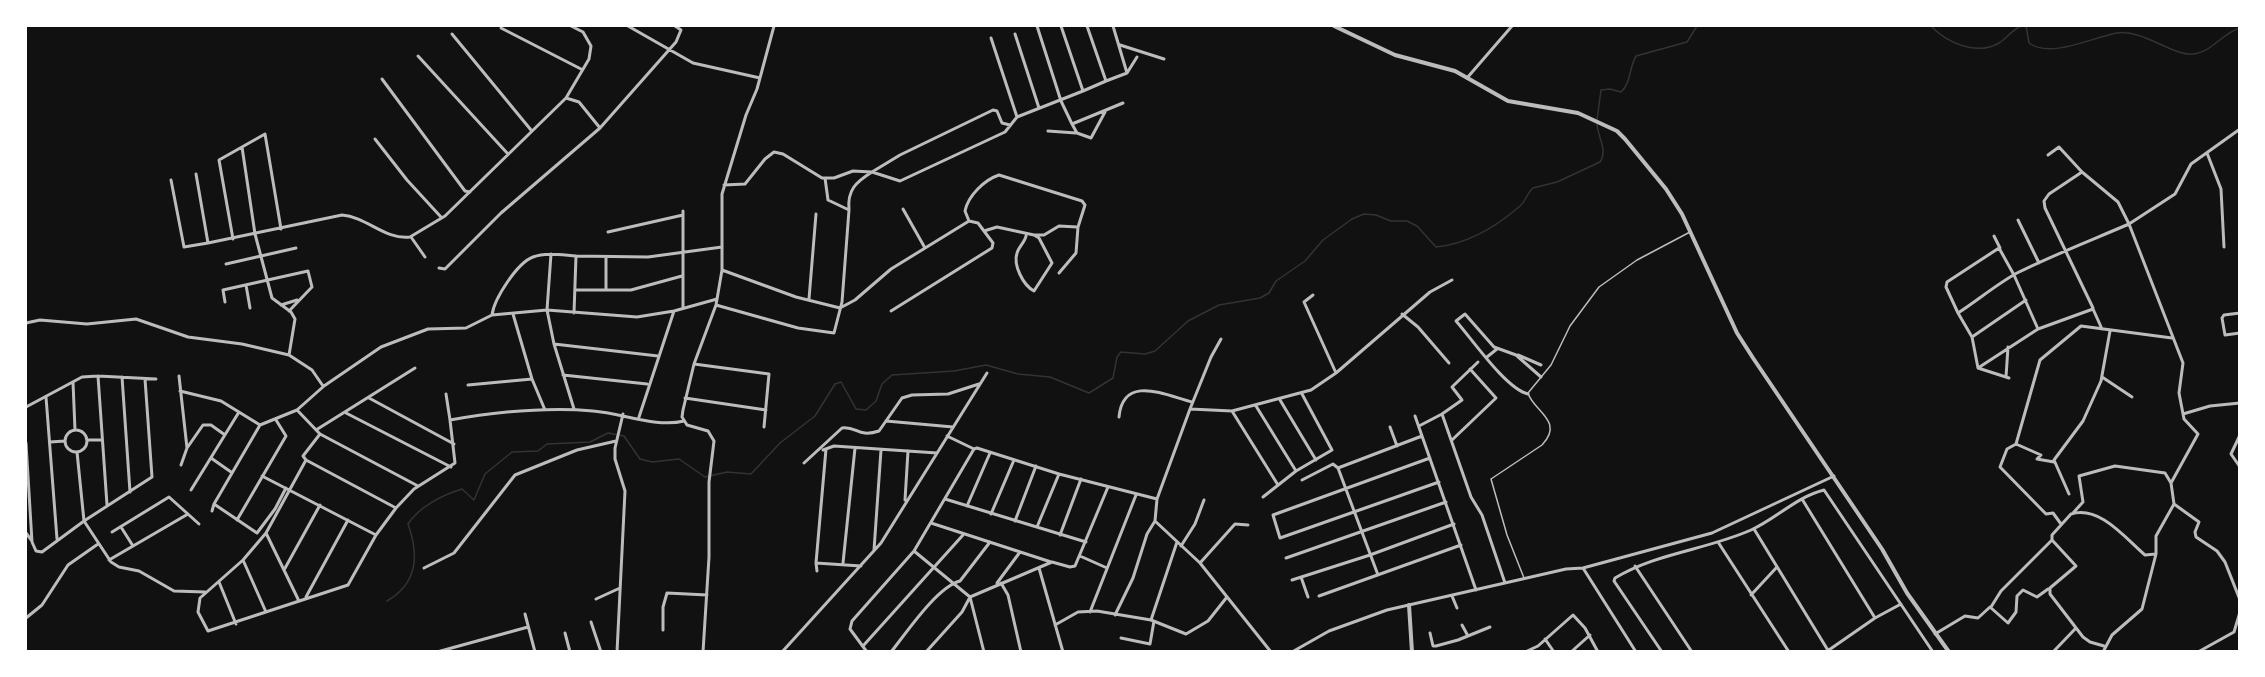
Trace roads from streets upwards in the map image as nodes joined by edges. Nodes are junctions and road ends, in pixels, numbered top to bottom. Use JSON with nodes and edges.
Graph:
{"nodes":[{"id":1,"x":571,"y":26,"type":"edge"},
{"id":2,"x":628,"y":26,"type":"edge"},
{"id":3,"x":675,"y":26,"type":"edge"},
{"id":4,"x":774,"y":26,"type":"edge"},
{"id":5,"x":1037,"y":26,"type":"edge"},
{"id":6,"x":1062,"y":26,"type":"edge"},
{"id":7,"x":1088,"y":26,"type":"edge"},
{"id":8,"x":1113,"y":26,"type":"edge"},
{"id":9,"x":1334,"y":26,"type":"edge"},
{"id":10,"x":1512,"y":26,"type":"edge"},
{"id":11,"x":501,"y":27,"type":"dead end"},
{"id":12,"x":452,"y":34,"type":"dead end"},
{"id":13,"x":1015,"y":34,"type":"dead end"},
{"id":14,"x":991,"y":38,"type":"dead end"},
{"id":15,"x":1119,"y":45,"type":"junction"},
{"id":16,"x":667,"y":49,"type":"junction"},
{"id":17,"x":418,"y":56,"type":"dead end"},
{"id":18,"x":1137,"y":57,"type":"dead end"},
{"id":19,"x":1164,"y":59,"type":"dead end"},
{"id":20,"x":581,"y":69,"type":"junction"},
{"id":21,"x":1127,"y":73,"type":"junction"},
{"id":22,"x":760,"y":78,"type":"junction"},
{"id":23,"x":1467,"y":78,"type":"junction"},
{"id":24,"x":382,"y":79,"type":"dead end"},
{"id":25,"x":1106,"y":81,"type":"junction"},
{"id":26,"x":1083,"y":91,"type":"junction"},
{"id":27,"x":566,"y":98,"type":"junction"},
{"id":28,"x":1061,"y":101,"type":"junction"},
{"id":29,"x":1123,"y":103,"type":"dead end"},
{"id":30,"x":1039,"y":108,"type":"junction"},
{"id":31,"x":1106,"y":110,"type":"junction"},
{"id":32,"x":1017,"y":117,"type":"junction"},
{"id":33,"x":1072,"y":124,"type":"junction"},
{"id":34,"x":1010,"y":125,"type":"junction"},
{"id":35,"x":600,"y":128,"type":"junction"},
{"id":36,"x":2240,"y":129,"type":"edge"},
{"id":37,"x":531,"y":130,"type":"junction"},
{"id":38,"x":1048,"y":131,"type":"dead end"},
{"id":39,"x":1077,"y":133,"type":"junction"},
{"id":40,"x":375,"y":139,"type":"dead end"},
{"id":41,"x":242,"y":147,"type":"junction"},
{"id":42,"x":2207,"y":153,"type":"junction"},
{"id":43,"x":508,"y":154,"type":"junction"},
{"id":44,"x":2048,"y":155,"type":"dead end"},
{"id":45,"x":872,"y":172,"type":"junction"},
{"id":46,"x":2082,"y":172,"type":"junction"},
{"id":47,"x":196,"y":174,"type":"dead end"},
{"id":48,"x":825,"y":178,"type":"junction"},
{"id":49,"x":171,"y":180,"type":"dead end"},
{"id":50,"x":724,"y":185,"type":"junction"},
{"id":51,"x":470,"y":192,"type":"junction"},
{"id":52,"x":903,"y":209,"type":"dead end"},
{"id":53,"x":849,"y":210,"type":"junction"},
{"id":54,"x":816,"y":214,"type":"dead end"},
{"id":55,"x":441,"y":217,"type":"junction"},
{"id":56,"x":2018,"y":220,"type":"dead end"},
{"id":57,"x":969,"y":221,"type":"junction"},
{"id":58,"x":2129,"y":224,"type":"junction"},
{"id":59,"x":1078,"y":227,"type":"junction"},
{"id":60,"x":281,"y":229,"type":"junction"},
{"id":61,"x":984,"y":231,"type":"junction"},
{"id":62,"x":608,"y":232,"type":"dead end"},
{"id":63,"x":255,"y":234,"type":"junction"},
{"id":64,"x":1026,"y":236,"type":"junction"},
{"id":65,"x":1034,"y":236,"type":"junction"},
{"id":66,"x":1994,"y":236,"type":"dead end"},
{"id":67,"x":411,"y":237,"type":"junction"},
{"id":68,"x":233,"y":239,"type":"junction"},
{"id":69,"x":208,"y":243,"type":"junction"},
{"id":70,"x":2224,"y":247,"type":"dead end"},
{"id":71,"x":296,"y":248,"type":"dead end"},
{"id":72,"x":722,"y":248,"type":"junction"},
{"id":73,"x":925,"y":248,"type":"junction"},
{"id":74,"x":2000,"y":249,"type":"junction"},
{"id":75,"x":683,"y":251,"type":"junction"},
{"id":76,"x":2066,"y":252,"type":"junction"},
{"id":77,"x":551,"y":254,"type":"junction"},
{"id":78,"x":261,"y":256,"type":"junction"},
{"id":79,"x":576,"y":256,"type":"junction"},
{"id":80,"x":424,"y":257,"type":"dead end"},
{"id":81,"x":606,"y":257,"type":"junction"},
{"id":82,"x":2039,"y":263,"type":"junction"},
{"id":83,"x":226,"y":264,"type":"dead end"},
{"id":84,"x":439,"y":268,"type":"dead end"},
{"id":85,"x":722,"y":270,"type":"junction"},
{"id":86,"x":1059,"y":273,"type":"dead end"},
{"id":87,"x":2014,"y":275,"type":"junction"},
{"id":88,"x":682,"y":276,"type":"junction"},
{"id":89,"x":267,"y":280,"type":"junction"},
{"id":90,"x":1452,"y":280,"type":"dead end"},
{"id":91,"x":246,"y":285,"type":"junction"},
{"id":92,"x":575,"y":290,"type":"junction"},
{"id":93,"x":606,"y":290,"type":"junction"},
{"id":94,"x":1313,"y":295,"type":"dead end"},
{"id":95,"x":717,"y":298,"type":"junction"},
{"id":96,"x":809,"y":299,"type":"junction"},
{"id":97,"x":299,"y":300,"type":"junction"},
{"id":98,"x":2026,"y":300,"type":"junction"},
{"id":99,"x":225,"y":302,"type":"dead end"},
{"id":100,"x":280,"y":304,"type":"junction"},
{"id":101,"x":716,"y":305,"type":"junction"},
{"id":102,"x":250,"y":308,"type":"dead end"},
{"id":103,"x":683,"y":308,"type":"junction"},
{"id":104,"x":840,"y":308,"type":"junction"},
{"id":105,"x":2093,"y":309,"type":"junction"},
{"id":106,"x":547,"y":310,"type":"junction"},
{"id":107,"x":290,"y":311,"type":"junction"},
{"id":108,"x":674,"y":311,"type":"junction"},
{"id":109,"x":891,"y":311,"type":"dead end"},
{"id":110,"x":574,"y":313,"type":"junction"},
{"id":111,"x":1958,"y":313,"type":"junction"},
{"id":112,"x":2240,"y":313,"type":"edge"},
{"id":113,"x":513,"y":314,"type":"junction"},
{"id":114,"x":1402,"y":314,"type":"junction"},
{"id":115,"x":492,"y":315,"type":"junction"},
{"id":116,"x":26,"y":323,"type":"edge"},
{"id":117,"x":2038,"y":329,"type":"junction"},
{"id":118,"x":2102,"y":330,"type":"junction"},
{"id":119,"x":2110,"y":331,"type":"junction"},
{"id":120,"x":2240,"y":333,"type":"edge"},
{"id":121,"x":1972,"y":337,"type":"junction"},
{"id":122,"x":2172,"y":338,"type":"junction"},
{"id":123,"x":1221,"y":339,"type":"dead end"},
{"id":124,"x":554,"y":344,"type":"junction"},
{"id":125,"x":2008,"y":347,"type":"junction"},
{"id":126,"x":1497,"y":348,"type":"junction"},
{"id":127,"x":289,"y":355,"type":"junction"},
{"id":128,"x":1516,"y":355,"type":"junction"},
{"id":129,"x":658,"y":356,"type":"junction"},
{"id":130,"x":1486,"y":357,"type":"junction"},
{"id":131,"x":1478,"y":362,"type":"dead end"},
{"id":132,"x":1449,"y":363,"type":"dead end"},
{"id":133,"x":694,"y":364,"type":"junction"},
{"id":134,"x":1541,"y":365,"type":"dead end"},
{"id":135,"x":415,"y":368,"type":"dead end"},
{"id":136,"x":1978,"y":368,"type":"junction"},
{"id":137,"x":1470,"y":369,"type":"junction"},
{"id":138,"x":987,"y":373,"type":"dead end"},
{"id":139,"x":1336,"y":373,"type":"junction"},
{"id":140,"x":563,"y":375,"type":"junction"},
{"id":141,"x":98,"y":376,"type":"junction"},
{"id":142,"x":179,"y":376,"type":"dead end"},
{"id":143,"x":122,"y":377,"type":"junction"},
{"id":144,"x":1541,"y":377,"type":"road end"},
{"id":145,"x":2102,"y":377,"type":"junction"},
{"id":146,"x":144,"y":379,"type":"junction"},
{"id":147,"x":156,"y":379,"type":"dead end"},
{"id":148,"x":532,"y":379,"type":"junction"},
{"id":149,"x":73,"y":381,"type":"junction"},
{"id":150,"x":648,"y":384,"type":"junction"},
{"id":151,"x":980,"y":384,"type":"junction"},
{"id":152,"x":468,"y":385,"type":"dead end"},
{"id":153,"x":324,"y":386,"type":"junction"},
{"id":154,"x":180,"y":391,"type":"junction"},
{"id":155,"x":446,"y":394,"type":"dead end"},
{"id":156,"x":1302,"y":394,"type":"junction"},
{"id":157,"x":1528,"y":394,"type":"road end"},
{"id":158,"x":46,"y":397,"type":"junction"},
{"id":159,"x":2132,"y":397,"type":"dead end"},
{"id":160,"x":369,"y":398,"type":"junction"},
{"id":161,"x":685,"y":398,"type":"junction"},
{"id":162,"x":1280,"y":400,"type":"junction"},
{"id":163,"x":1192,"y":402,"type":"junction"},
{"id":164,"x":2240,"y":403,"type":"edge"},
{"id":165,"x":26,"y":406,"type":"edge"},
{"id":166,"x":1256,"y":406,"type":"junction"},
{"id":167,"x":574,"y":409,"type":"junction"},
{"id":168,"x":1190,"y":409,"type":"junction"},
{"id":169,"x":297,"y":410,"type":"junction"},
{"id":170,"x":545,"y":410,"type":"junction"},
{"id":171,"x":766,"y":410,"type":"junction"},
{"id":172,"x":1232,"y":411,"type":"junction"},
{"id":173,"x":239,"y":412,"type":"junction"},
{"id":174,"x":346,"y":413,"type":"junction"},
{"id":175,"x":623,"y":414,"type":"junction"},
{"id":176,"x":1442,"y":414,"type":"junction"},
{"id":177,"x":2182,"y":414,"type":"junction"},
{"id":178,"x":1415,"y":416,"type":"dead end"},
{"id":179,"x":1119,"y":417,"type":"dead end"},
{"id":180,"x":638,"y":418,"type":"junction"},
{"id":181,"x":276,"y":420,"type":"junction"},
{"id":182,"x":450,"y":420,"type":"junction"},
{"id":183,"x":684,"y":421,"type":"junction"},
{"id":184,"x":886,"y":421,"type":"junction"},
{"id":185,"x":260,"y":425,"type":"junction"},
{"id":186,"x":953,"y":426,"type":"junction"},
{"id":187,"x":1419,"y":426,"type":"junction"},
{"id":188,"x":764,"y":427,"type":"dead end"},
{"id":189,"x":1390,"y":427,"type":"dead end"},
{"id":190,"x":75,"y":430,"type":"junction"},
{"id":191,"x":316,"y":430,"type":"junction"},
{"id":192,"x":320,"y":434,"type":"junction"},
{"id":193,"x":225,"y":435,"type":"junction"},
{"id":194,"x":2240,"y":435,"type":"edge"},
{"id":195,"x":947,"y":436,"type":"junction"},
{"id":196,"x":1422,"y":436,"type":"junction"},
{"id":197,"x":87,"y":440,"type":"junction"},
{"id":198,"x":102,"y":440,"type":"junction"},
{"id":199,"x":1452,"y":440,"type":"junction"},
{"id":200,"x":65,"y":441,"type":"junction"},
{"id":201,"x":616,"y":441,"type":"junction"},
{"id":202,"x":50,"y":442,"type":"junction"},
{"id":203,"x":26,"y":443,"type":"edge"},
{"id":204,"x":454,"y":444,"type":"junction"},
{"id":205,"x":2016,"y":444,"type":"junction"},
{"id":206,"x":1397,"y":446,"type":"junction"},
{"id":207,"x":187,"y":448,"type":"junction"},
{"id":208,"x":855,"y":448,"type":"junction"},
{"id":209,"x":826,"y":449,"type":"junction"},
{"id":210,"x":974,"y":449,"type":"junction"},
{"id":211,"x":881,"y":450,"type":"junction"},
{"id":212,"x":908,"y":451,"type":"junction"},
{"id":213,"x":77,"y":452,"type":"junction"},
{"id":214,"x":819,"y":452,"type":"junction"},
{"id":215,"x":937,"y":453,"type":"junction"},
{"id":216,"x":990,"y":453,"type":"junction"},
{"id":217,"x":211,"y":458,"type":"junction"},
{"id":218,"x":1430,"y":458,"type":"junction"},
{"id":219,"x":306,"y":460,"type":"junction"},
{"id":220,"x":1014,"y":460,"type":"junction"},
{"id":221,"x":1316,"y":460,"type":"junction"},
{"id":222,"x":2054,"y":462,"type":"junction"},
{"id":223,"x":804,"y":464,"type":"dead end"},
{"id":224,"x":181,"y":465,"type":"dead end"},
{"id":225,"x":1036,"y":466,"type":"junction"},
{"id":226,"x":451,"y":467,"type":"junction"},
{"id":227,"x":2240,"y":467,"type":"edge"},
{"id":228,"x":1338,"y":468,"type":"junction"},
{"id":229,"x":1296,"y":471,"type":"junction"},
{"id":230,"x":231,"y":472,"type":"junction"},
{"id":231,"x":1059,"y":474,"type":"junction"},
{"id":232,"x":262,"y":476,"type":"junction"},
{"id":233,"x":1834,"y":476,"type":"junction"},
{"id":234,"x":1081,"y":479,"type":"junction"},
{"id":235,"x":1302,"y":480,"type":"dead end"},
{"id":236,"x":1438,"y":482,"type":"junction"},
{"id":237,"x":2171,"y":483,"type":"junction"},
{"id":238,"x":1278,"y":485,"type":"junction"},
{"id":239,"x":418,"y":486,"type":"junction"},
{"id":240,"x":1108,"y":487,"type":"junction"},
{"id":241,"x":287,"y":488,"type":"junction"},
{"id":242,"x":1345,"y":489,"type":"junction"},
{"id":243,"x":191,"y":490,"type":"dead end"},
{"id":244,"x":130,"y":492,"type":"junction"},
{"id":245,"x":2069,"y":494,"type":"dead end"},
{"id":246,"x":1136,"y":495,"type":"junction"},
{"id":247,"x":1263,"y":497,"type":"dead end"},
{"id":248,"x":945,"y":499,"type":"junction"},
{"id":249,"x":1156,"y":499,"type":"junction"},
{"id":250,"x":1802,"y":499,"type":"junction"},
{"id":251,"x":1204,"y":500,"type":"dead end"},
{"id":252,"x":905,"y":501,"type":"junction"},
{"id":253,"x":1446,"y":501,"type":"junction"},
{"id":254,"x":214,"y":504,"type":"junction"},
{"id":255,"x":2174,"y":504,"type":"junction"},
{"id":256,"x":320,"y":505,"type":"junction"},
{"id":257,"x":107,"y":506,"type":"junction"},
{"id":258,"x":967,"y":507,"type":"junction"},
{"id":259,"x":396,"y":508,"type":"junction"},
{"id":260,"x":212,"y":511,"type":"dead end"},
{"id":261,"x":1353,"y":511,"type":"junction"},
{"id":262,"x":188,"y":514,"type":"junction"},
{"id":263,"x":991,"y":514,"type":"junction"},
{"id":264,"x":2071,"y":514,"type":"junction"},
{"id":265,"x":237,"y":520,"type":"junction"},
{"id":266,"x":348,"y":520,"type":"junction"},
{"id":267,"x":1015,"y":520,"type":"junction"},
{"id":268,"x":1155,"y":520,"type":"junction"},
{"id":269,"x":84,"y":521,"type":"junction"},
{"id":270,"x":931,"y":523,"type":"junction"},
{"id":271,"x":199,"y":524,"type":"dead end"},
{"id":272,"x":1454,"y":524,"type":"junction"},
{"id":273,"x":2061,"y":524,"type":"junction"},
{"id":274,"x":1248,"y":525,"type":"dead end"},
{"id":275,"x":121,"y":526,"type":"junction"},
{"id":276,"x":1037,"y":528,"type":"junction"},
{"id":277,"x":1754,"y":529,"type":"junction"},
{"id":278,"x":112,"y":532,"type":"dead end"},
{"id":279,"x":1362,"y":532,"type":"junction"},
{"id":280,"x":26,"y":533,"type":"edge"},
{"id":281,"x":266,"y":533,"type":"junction"},
{"id":282,"x":376,"y":535,"type":"junction"},
{"id":283,"x":963,"y":535,"type":"junction"},
{"id":284,"x":1060,"y":535,"type":"junction"},
{"id":285,"x":57,"y":539,"type":"junction"},
{"id":286,"x":2052,"y":540,"type":"junction"},
{"id":287,"x":32,"y":542,"type":"junction"},
{"id":288,"x":990,"y":542,"type":"junction"},
{"id":289,"x":1086,"y":542,"type":"junction"},
{"id":290,"x":1177,"y":542,"type":"junction"},
{"id":291,"x":1718,"y":542,"type":"junction"},
{"id":292,"x":99,"y":544,"type":"junction"},
{"id":293,"x":133,"y":546,"type":"junction"},
{"id":294,"x":1181,"y":546,"type":"junction"},
{"id":295,"x":1461,"y":546,"type":"junction"},
{"id":296,"x":874,"y":550,"type":"junction"},
{"id":297,"x":914,"y":551,"type":"junction"},
{"id":298,"x":1020,"y":551,"type":"junction"},
{"id":299,"x":2156,"y":554,"type":"junction"},
{"id":300,"x":1370,"y":555,"type":"junction"},
{"id":301,"x":1080,"y":556,"type":"junction"},
{"id":302,"x":1286,"y":558,"type":"dead end"},
{"id":303,"x":109,"y":560,"type":"junction"},
{"id":304,"x":243,"y":560,"type":"junction"},
{"id":305,"x":1052,"y":562,"type":"junction"},
{"id":306,"x":816,"y":563,"type":"junction"},
{"id":307,"x":1200,"y":563,"type":"junction"},
{"id":308,"x":843,"y":564,"type":"junction"},
{"id":309,"x":861,"y":566,"type":"junction"},
{"id":310,"x":1635,"y":566,"type":"junction"},
{"id":311,"x":1777,"y":567,"type":"junction"},
{"id":312,"x":424,"y":568,"type":"dead end"},
{"id":313,"x":936,"y":568,"type":"junction"},
{"id":314,"x":1039,"y":568,"type":"junction"},
{"id":315,"x":1107,"y":568,"type":"junction"},
{"id":316,"x":1582,"y":568,"type":"junction"},
{"id":317,"x":284,"y":570,"type":"junction"},
{"id":318,"x":817,"y":571,"type":"dead end"},
{"id":319,"x":1378,"y":575,"type":"junction"},
{"id":320,"x":1301,"y":577,"type":"junction"},
{"id":321,"x":1292,"y":580,"type":"dead end"},
{"id":322,"x":219,"y":582,"type":"junction"},
{"id":323,"x":953,"y":582,"type":"junction"},
{"id":324,"x":1001,"y":583,"type":"junction"},
{"id":325,"x":996,"y":584,"type":"junction"},
{"id":326,"x":1505,"y":584,"type":"junction"},
{"id":327,"x":620,"y":588,"type":"junction"},
{"id":328,"x":2050,"y":588,"type":"junction"},
{"id":329,"x":1476,"y":590,"type":"junction"},
{"id":330,"x":206,"y":592,"type":"junction"},
{"id":331,"x":707,"y":595,"type":"junction"},
{"id":332,"x":1751,"y":595,"type":"junction"},
{"id":333,"x":1319,"y":596,"type":"dead end"},
{"id":334,"x":1452,"y":596,"type":"junction"},
{"id":335,"x":970,"y":597,"type":"junction"},
{"id":336,"x":1227,"y":597,"type":"junction"},
{"id":337,"x":1308,"y":597,"type":"dead end"},
{"id":338,"x":305,"y":598,"type":"junction"},
{"id":339,"x":298,"y":599,"type":"junction"},
{"id":340,"x":596,"y":599,"type":"dead end"},
{"id":341,"x":2240,"y":600,"type":"edge"},
{"id":342,"x":1901,"y":604,"type":"junction"},
{"id":343,"x":1409,"y":605,"type":"junction"},
{"id":344,"x":1990,"y":607,"type":"junction"},
{"id":345,"x":1457,"y":608,"type":"dead end"},
{"id":346,"x":266,"y":612,"type":"junction"},
{"id":347,"x":1090,"y":612,"type":"junction"},
{"id":348,"x":2240,"y":612,"type":"edge"},
{"id":349,"x":525,"y":614,"type":"dead end"},
{"id":350,"x":1115,"y":615,"type":"junction"},
{"id":351,"x":26,"y":618,"type":"edge"},
{"id":352,"x":1875,"y":618,"type":"junction"},
{"id":353,"x":1153,"y":621,"type":"junction"},
{"id":354,"x":591,"y":622,"type":"dead end"},
{"id":355,"x":236,"y":624,"type":"junction"},
{"id":356,"x":1055,"y":625,"type":"junction"},
{"id":357,"x":1462,"y":625,"type":"dead end"},
{"id":358,"x":528,"y":627,"type":"junction"},
{"id":359,"x":1490,"y":627,"type":"dead end"},
{"id":360,"x":2076,"y":628,"type":"junction"},
{"id":361,"x":663,"y":630,"type":"dead end"},
{"id":362,"x":565,"y":633,"type":"dead end"},
{"id":363,"x":1430,"y":633,"type":"dead end"},
{"id":364,"x":1935,"y":634,"type":"junction"},
{"id":365,"x":1590,"y":635,"type":"junction"},
{"id":366,"x":1468,"y":636,"type":"junction"},
{"id":367,"x":1121,"y":638,"type":"dead end"},
{"id":368,"x":1545,"y":639,"type":"junction"},
{"id":369,"x":863,"y":646,"type":"junction"},
{"id":370,"x":1433,"y":646,"type":"junction"},
{"id":371,"x":437,"y":651,"type":"edge"},
{"id":372,"x":535,"y":651,"type":"edge"},
{"id":373,"x":570,"y":651,"type":"edge"},
{"id":374,"x":600,"y":651,"type":"edge"},
{"id":375,"x":610,"y":651,"type":"edge"},
{"id":376,"x":616,"y":651,"type":"edge"},
{"id":377,"x":703,"y":651,"type":"edge"},
{"id":378,"x":782,"y":651,"type":"edge"},
{"id":379,"x":867,"y":651,"type":"edge"},
{"id":380,"x":891,"y":651,"type":"edge"},
{"id":381,"x":926,"y":651,"type":"edge"},
{"id":382,"x":984,"y":651,"type":"edge"},
{"id":383,"x":1022,"y":651,"type":"edge"},
{"id":384,"x":1063,"y":651,"type":"edge"},
{"id":385,"x":1271,"y":651,"type":"edge"},
{"id":386,"x":1292,"y":651,"type":"edge"},
{"id":387,"x":1412,"y":651,"type":"edge"},
{"id":388,"x":1433,"y":651,"type":"edge"},
{"id":389,"x":1525,"y":651,"type":"edge"},
{"id":390,"x":1554,"y":651,"type":"edge"},
{"id":391,"x":1571,"y":651,"type":"edge"},
{"id":392,"x":1598,"y":651,"type":"edge"},
{"id":393,"x":1636,"y":651,"type":"edge"},
{"id":394,"x":1662,"y":651,"type":"edge"},
{"id":395,"x":1692,"y":651,"type":"edge"},
{"id":396,"x":1789,"y":651,"type":"edge"},
{"id":397,"x":1828,"y":651,"type":"edge"},
{"id":398,"x":1933,"y":651,"type":"edge"},
{"id":399,"x":1949,"y":651,"type":"edge"},
{"id":400,"x":2053,"y":651,"type":"edge"},
{"id":401,"x":2198,"y":651,"type":"edge"}],
"edges":[{"from":1,"to":20,"type":"street"},
{"from":2,"to":16,"type":"street"},
{"from":3,"to":16,"type":"street"},
{"from":4,"to":22,"type":"street"},
{"from":5,"to":28,"type":"street"},
{"from":6,"to":26,"type":"street"},
{"from":7,"to":25,"type":"street"},
{"from":8,"to":15,"type":"street"},
{"from":9,"to":23,"type":"street"},
{"from":10,"to":23,"type":"street"},
{"from":11,"to":20,"type":"street"},
{"from":12,"to":37,"type":"street"},
{"from":13,"to":30,"type":"street"},
{"from":14,"to":32,"type":"street"},
{"from":15,"to":19,"type":"street"},
{"from":15,"to":21,"type":"street"},
{"from":16,"to":22,"type":"street"},
{"from":16,"to":35,"type":"street"},
{"from":17,"to":43,"type":"street"},
{"from":18,"to":21,"type":"street"},
{"from":20,"to":27,"type":"street"},
{"from":21,"to":25,"type":"street"},
{"from":22,"to":50,"type":"street"},
{"from":23,"to":233,"type":"street"},
{"from":24,"to":51,"type":"street"},
{"from":25,"to":26,"type":"street"},
{"from":26,"to":28,"type":"street"},
{"from":27,"to":35,"type":"street"},
{"from":27,"to":37,"type":"street"},
{"from":28,"to":30,"type":"street"},
{"from":28,"to":33,"type":"street"},
{"from":29,"to":31,"type":"street"},
{"from":30,"to":32,"type":"street"},
{"from":31,"to":33,"type":"street"},
{"from":31,"to":39,"type":"street"},
{"from":32,"to":34,"type":"street"},
{"from":33,"to":39,"type":"street"},
{"from":34,"to":45,"type":"street"},
{"from":34,"to":45,"type":"street"},
{"from":35,"to":84,"type":"street"},
{"from":36,"to":42,"type":"street"},
{"from":37,"to":43,"type":"street"},
{"from":38,"to":39,"type":"street"},
{"from":40,"to":55,"type":"street"},
{"from":41,"to":60,"type":"street"},
{"from":41,"to":63,"type":"street"},
{"from":41,"to":68,"type":"street"},
{"from":42,"to":58,"type":"street"},
{"from":42,"to":70,"type":"street"},
{"from":43,"to":51,"type":"street"},
{"from":44,"to":46,"type":"street"},
{"from":45,"to":48,"type":"street"},
{"from":45,"to":53,"type":"street"},
{"from":46,"to":58,"type":"street"},
{"from":46,"to":76,"type":"street"},
{"from":47,"to":69,"type":"street"},
{"from":48,"to":50,"type":"street"},
{"from":48,"to":53,"type":"street"},
{"from":49,"to":69,"type":"street"},
{"from":50,"to":72,"type":"street"},
{"from":51,"to":55,"type":"street"},
{"from":52,"to":73,"type":"street"},
{"from":53,"to":104,"type":"street"},
{"from":54,"to":96,"type":"street"},
{"from":55,"to":67,"type":"street"},
{"from":56,"to":82,"type":"street"},
{"from":57,"to":59,"type":"street"},
{"from":57,"to":61,"type":"street"},
{"from":57,"to":73,"type":"street"},
{"from":58,"to":76,"type":"street"},
{"from":58,"to":122,"type":"street"},
{"from":59,"to":65,"type":"street"},
{"from":59,"to":86,"type":"street"},
{"from":60,"to":63,"type":"street"},
{"from":60,"to":67,"type":"street"},
{"from":61,"to":64,"type":"street"},
{"from":61,"to":109,"type":"street"},
{"from":62,"to":75,"type":"street"},
{"from":63,"to":68,"type":"street"},
{"from":63,"to":78,"type":"street"},
{"from":64,"to":65,"type":"street"},
{"from":64,"to":65,"type":"street"},
{"from":66,"to":74,"type":"street"},
{"from":67,"to":80,"type":"street"},
{"from":68,"to":69,"type":"street"},
{"from":71,"to":78,"type":"street"},
{"from":72,"to":75,"type":"street"},
{"from":72,"to":85,"type":"street"},
{"from":73,"to":104,"type":"street"},
{"from":74,"to":87,"type":"street"},
{"from":74,"to":111,"type":"street"},
{"from":75,"to":81,"type":"street"},
{"from":75,"to":88,"type":"street"},
{"from":76,"to":82,"type":"street"},
{"from":76,"to":105,"type":"street"},
{"from":77,"to":79,"type":"street"},
{"from":77,"to":106,"type":"street"},
{"from":77,"to":115,"type":"street"},
{"from":78,"to":83,"type":"street"},
{"from":78,"to":89,"type":"street"},
{"from":79,"to":81,"type":"street"},
{"from":79,"to":92,"type":"street"},
{"from":81,"to":93,"type":"street"},
{"from":82,"to":87,"type":"street"},
{"from":85,"to":95,"type":"street"},
{"from":85,"to":96,"type":"street"},
{"from":87,"to":98,"type":"street"},
{"from":87,"to":111,"type":"street"},
{"from":88,"to":93,"type":"street"},
{"from":88,"to":103,"type":"street"},
{"from":89,"to":91,"type":"street"},
{"from":89,"to":97,"type":"street"},
{"from":89,"to":100,"type":"street"},
{"from":90,"to":114,"type":"street"},
{"from":91,"to":99,"type":"street"},
{"from":91,"to":102,"type":"street"},
{"from":92,"to":93,"type":"street"},
{"from":92,"to":110,"type":"street"},
{"from":94,"to":139,"type":"street"},
{"from":95,"to":101,"type":"street"},
{"from":95,"to":103,"type":"street"},
{"from":96,"to":104,"type":"street"},
{"from":97,"to":100,"type":"street"},
{"from":97,"to":107,"type":"street"},
{"from":98,"to":117,"type":"street"},
{"from":98,"to":121,"type":"street"},
{"from":100,"to":107,"type":"street"},
{"from":101,"to":104,"type":"street"},
{"from":101,"to":133,"type":"street"},
{"from":103,"to":108,"type":"street"},
{"from":105,"to":117,"type":"street"},
{"from":105,"to":118,"type":"street"},
{"from":106,"to":110,"type":"street"},
{"from":106,"to":113,"type":"street"},
{"from":106,"to":124,"type":"street"},
{"from":107,"to":127,"type":"street"},
{"from":108,"to":110,"type":"street"},
{"from":108,"to":129,"type":"street"},
{"from":111,"to":121,"type":"street"},
{"from":112,"to":120,"type":"street"},
{"from":113,"to":115,"type":"street"},
{"from":113,"to":148,"type":"street"},
{"from":114,"to":132,"type":"street"},
{"from":114,"to":139,"type":"street"},
{"from":115,"to":153,"type":"street"},
{"from":116,"to":127,"type":"street"},
{"from":117,"to":125,"type":"street"},
{"from":118,"to":119,"type":"street"},
{"from":118,"to":205,"type":"street"},
{"from":119,"to":122,"type":"street"},
{"from":119,"to":145,"type":"street"},
{"from":121,"to":136,"type":"street"},
{"from":122,"to":177,"type":"street"},
{"from":123,"to":163,"type":"street"},
{"from":124,"to":129,"type":"street"},
{"from":124,"to":140,"type":"street"},
{"from":125,"to":136,"type":"street"},
{"from":125,"to":136,"type":"street"},
{"from":126,"to":128,"type":"street"},
{"from":126,"to":130,"type":"street"},
{"from":126,"to":130,"type":"street"},
{"from":127,"to":153,"type":"street"},
{"from":128,"to":134,"type":"street"},
{"from":128,"to":144,"type":"street"},
{"from":129,"to":150,"type":"street"},
{"from":130,"to":157,"type":"street"},
{"from":131,"to":137,"type":"street"},
{"from":133,"to":161,"type":"street"},
{"from":133,"to":171,"type":"street"},
{"from":135,"to":160,"type":"street"},
{"from":137,"to":176,"type":"street"},
{"from":137,"to":199,"type":"street"},
{"from":138,"to":151,"type":"street"},
{"from":139,"to":156,"type":"street"},
{"from":140,"to":150,"type":"street"},
{"from":140,"to":167,"type":"street"},
{"from":141,"to":143,"type":"street"},
{"from":141,"to":149,"type":"street"},
{"from":141,"to":198,"type":"street"},
{"from":142,"to":154,"type":"street"},
{"from":143,"to":146,"type":"street"},
{"from":143,"to":244,"type":"street"},
{"from":145,"to":159,"type":"street"},
{"from":145,"to":222,"type":"street"},
{"from":146,"to":147,"type":"street"},
{"from":146,"to":244,"type":"street"},
{"from":148,"to":152,"type":"street"},
{"from":148,"to":170,"type":"street"},
{"from":149,"to":158,"type":"street"},
{"from":149,"to":190,"type":"street"},
{"from":150,"to":180,"type":"street"},
{"from":151,"to":184,"type":"street"},
{"from":151,"to":186,"type":"street"},
{"from":153,"to":169,"type":"street"},
{"from":154,"to":173,"type":"street"},
{"from":154,"to":207,"type":"street"},
{"from":155,"to":182,"type":"street"},
{"from":156,"to":162,"type":"street"},
{"from":156,"to":221,"type":"street"},
{"from":158,"to":165,"type":"street"},
{"from":158,"to":202,"type":"street"},
{"from":160,"to":174,"type":"street"},
{"from":160,"to":204,"type":"street"},
{"from":161,"to":171,"type":"street"},
{"from":161,"to":183,"type":"street"},
{"from":162,"to":166,"type":"street"},
{"from":162,"to":221,"type":"street"},
{"from":163,"to":168,"type":"street"},
{"from":163,"to":179,"type":"street"},
{"from":164,"to":177,"type":"street"},
{"from":166,"to":172,"type":"street"},
{"from":166,"to":229,"type":"street"},
{"from":167,"to":170,"type":"street"},
{"from":167,"to":175,"type":"street"},
{"from":168,"to":172,"type":"street"},
{"from":168,"to":249,"type":"street"},
{"from":169,"to":181,"type":"street"},
{"from":169,"to":191,"type":"street"},
{"from":170,"to":182,"type":"street"},
{"from":171,"to":188,"type":"street"},
{"from":172,"to":238,"type":"street"},
{"from":173,"to":185,"type":"street"},
{"from":173,"to":193,"type":"street"},
{"from":174,"to":191,"type":"street"},
{"from":174,"to":226,"type":"street"},
{"from":175,"to":180,"type":"street"},
{"from":175,"to":201,"type":"street"},
{"from":176,"to":187,"type":"street"},
{"from":176,"to":199,"type":"street"},
{"from":177,"to":237,"type":"street"},
{"from":178,"to":187,"type":"street"},
{"from":180,"to":183,"type":"street"},
{"from":181,"to":185,"type":"street"},
{"from":181,"to":232,"type":"street"},
{"from":182,"to":204,"type":"street"},
{"from":183,"to":331,"type":"street"},
{"from":184,"to":186,"type":"street"},
{"from":184,"to":214,"type":"street"},
{"from":185,"to":230,"type":"street"},
{"from":186,"to":195,"type":"street"},
{"from":187,"to":196,"type":"street"},
{"from":189,"to":206,"type":"street"},
{"from":190,"to":197,"type":"street"},
{"from":190,"to":200,"type":"street"},
{"from":191,"to":192,"type":"street"},
{"from":192,"to":219,"type":"street"},
{"from":192,"to":239,"type":"street"},
{"from":193,"to":207,"type":"street"},
{"from":193,"to":217,"type":"street"},
{"from":194,"to":227,"type":"street"},
{"from":195,"to":210,"type":"street"},
{"from":195,"to":215,"type":"street"},
{"from":196,"to":206,"type":"street"},
{"from":196,"to":218,"type":"street"},
{"from":197,"to":198,"type":"street"},
{"from":197,"to":213,"type":"street"},
{"from":198,"to":257,"type":"street"},
{"from":199,"to":326,"type":"street"},
{"from":200,"to":202,"type":"street"},
{"from":200,"to":213,"type":"street"},
{"from":201,"to":312,"type":"street"},
{"from":201,"to":327,"type":"street"},
{"from":202,"to":285,"type":"street"},
{"from":203,"to":287,"type":"street"},
{"from":204,"to":226,"type":"street"},
{"from":205,"to":222,"type":"street"},
{"from":205,"to":273,"type":"street"},
{"from":206,"to":228,"type":"street"},
{"from":207,"to":224,"type":"street"},
{"from":208,"to":209,"type":"street"},
{"from":208,"to":211,"type":"street"},
{"from":208,"to":308,"type":"street"},
{"from":209,"to":214,"type":"street"},
{"from":209,"to":306,"type":"street"},
{"from":210,"to":216,"type":"street"},
{"from":210,"to":248,"type":"street"},
{"from":211,"to":212,"type":"street"},
{"from":211,"to":296,"type":"street"},
{"from":212,"to":215,"type":"street"},
{"from":212,"to":252,"type":"street"},
{"from":213,"to":269,"type":"street"},
{"from":214,"to":223,"type":"street"},
{"from":215,"to":252,"type":"street"},
{"from":216,"to":220,"type":"street"},
{"from":216,"to":258,"type":"street"},
{"from":217,"to":230,"type":"street"},
{"from":217,"to":243,"type":"street"},
{"from":218,"to":236,"type":"street"},
{"from":218,"to":242,"type":"street"},
{"from":219,"to":241,"type":"street"},
{"from":219,"to":259,"type":"street"},
{"from":220,"to":225,"type":"street"},
{"from":220,"to":263,"type":"street"},
{"from":221,"to":229,"type":"street"},
{"from":222,"to":245,"type":"street"},
{"from":225,"to":231,"type":"street"},
{"from":225,"to":267,"type":"street"},
{"from":226,"to":239,"type":"street"},
{"from":228,"to":235,"type":"street"},
{"from":228,"to":242,"type":"street"},
{"from":229,"to":238,"type":"street"},
{"from":230,"to":254,"type":"street"},
{"from":231,"to":234,"type":"street"},
{"from":231,"to":276,"type":"street"},
{"from":232,"to":241,"type":"street"},
{"from":232,"to":265,"type":"street"},
{"from":233,"to":316,"type":"street"},
{"from":233,"to":364,"type":"street"},
{"from":234,"to":240,"type":"street"},
{"from":234,"to":284,"type":"street"},
{"from":236,"to":253,"type":"street"},
{"from":236,"to":261,"type":"street"},
{"from":237,"to":255,"type":"street"},
{"from":237,"to":264,"type":"street"},
{"from":238,"to":247,"type":"street"},
{"from":239,"to":259,"type":"street"},
{"from":240,"to":246,"type":"street"},
{"from":240,"to":289,"type":"street"},
{"from":241,"to":256,"type":"street"},
{"from":241,"to":265,"type":"street"},
{"from":241,"to":281,"type":"street"},
{"from":242,"to":261,"type":"street"},
{"from":242,"to":261,"type":"street"},
{"from":244,"to":257,"type":"street"},
{"from":246,"to":249,"type":"street"},
{"from":246,"to":315,"type":"street"},
{"from":248,"to":258,"type":"street"},
{"from":248,"to":270,"type":"street"},
{"from":249,"to":268,"type":"street"},
{"from":250,"to":277,"type":"street"},
{"from":250,"to":342,"type":"street"},
{"from":250,"to":352,"type":"street"},
{"from":251,"to":294,"type":"street"},
{"from":252,"to":296,"type":"street"},
{"from":253,"to":272,"type":"street"},
{"from":253,"to":279,"type":"street"},
{"from":254,"to":260,"type":"street"},
{"from":254,"to":265,"type":"street"},
{"from":255,"to":299,"type":"street"},
{"from":255,"to":341,"type":"street"},
{"from":256,"to":266,"type":"street"},
{"from":256,"to":317,"type":"street"},
{"from":257,"to":269,"type":"street"},
{"from":258,"to":263,"type":"street"},
{"from":259,"to":282,"type":"street"},
{"from":261,"to":279,"type":"street"},
{"from":262,"to":271,"type":"street"},
{"from":262,"to":275,"type":"street"},
{"from":262,"to":293,"type":"street"},
{"from":263,"to":267,"type":"street"},
{"from":264,"to":273,"type":"street"},
{"from":264,"to":299,"type":"street"},
{"from":266,"to":282,"type":"street"},
{"from":266,"to":338,"type":"street"},
{"from":267,"to":276,"type":"street"},
{"from":268,"to":290,"type":"street"},
{"from":268,"to":350,"type":"street"},
{"from":269,"to":285,"type":"street"},
{"from":269,"to":292,"type":"street"},
{"from":270,"to":283,"type":"street"},
{"from":270,"to":297,"type":"street"},
{"from":272,"to":295,"type":"street"},
{"from":272,"to":300,"type":"street"},
{"from":273,"to":286,"type":"street"},
{"from":274,"to":307,"type":"street"},
{"from":275,"to":278,"type":"street"},
{"from":275,"to":293,"type":"street"},
{"from":276,"to":284,"type":"street"},
{"from":277,"to":291,"type":"street"},
{"from":277,"to":311,"type":"street"},
{"from":279,"to":300,"type":"street"},
{"from":279,"to":302,"type":"street"},
{"from":280,"to":287,"type":"street"},
{"from":281,"to":304,"type":"street"},
{"from":281,"to":317,"type":"street"},
{"from":282,"to":338,"type":"street"},
{"from":283,"to":288,"type":"street"},
{"from":283,"to":313,"type":"street"},
{"from":284,"to":289,"type":"street"},
{"from":285,"to":287,"type":"street"},
{"from":286,"to":328,"type":"street"},
{"from":286,"to":344,"type":"street"},
{"from":288,"to":298,"type":"street"},
{"from":288,"to":323,"type":"street"},
{"from":289,"to":301,"type":"street"},
{"from":290,"to":294,"type":"street"},
{"from":290,"to":353,"type":"street"},
{"from":291,"to":310,"type":"street"},
{"from":291,"to":332,"type":"street"},
{"from":292,"to":303,"type":"street"},
{"from":292,"to":351,"type":"street"},
{"from":293,"to":303,"type":"street"},
{"from":294,"to":307,"type":"street"},
{"from":295,"to":319,"type":"street"},
{"from":295,"to":329,"type":"street"},
{"from":296,"to":309,"type":"street"},
{"from":297,"to":313,"type":"street"},
{"from":297,"to":369,"type":"street"},
{"from":298,"to":305,"type":"street"},
{"from":298,"to":325,"type":"street"},
{"from":299,"to":360,"type":"street"},
{"from":300,"to":319,"type":"street"},
{"from":300,"to":320,"type":"street"},
{"from":301,"to":305,"type":"street"},
{"from":301,"to":315,"type":"street"},
{"from":303,"to":330,"type":"street"},
{"from":304,"to":322,"type":"street"},
{"from":304,"to":346,"type":"street"},
{"from":305,"to":314,"type":"street"},
{"from":306,"to":308,"type":"street"},
{"from":306,"to":318,"type":"street"},
{"from":307,"to":336,"type":"street"},
{"from":308,"to":309,"type":"street"},
{"from":309,"to":378,"type":"street"},
{"from":310,"to":394,"type":"street"},
{"from":310,"to":395,"type":"street"},
{"from":311,"to":332,"type":"street"},
{"from":311,"to":397,"type":"street"},
{"from":313,"to":323,"type":"street"},
{"from":313,"to":369,"type":"street"},
{"from":314,"to":324,"type":"street"},
{"from":314,"to":356,"type":"street"},
{"from":315,"to":347,"type":"street"},
{"from":316,"to":326,"type":"street"},
{"from":316,"to":393,"type":"street"},
{"from":317,"to":339,"type":"street"},
{"from":319,"to":333,"type":"street"},
{"from":320,"to":321,"type":"street"},
{"from":320,"to":337,"type":"street"},
{"from":322,"to":330,"type":"street"},
{"from":322,"to":355,"type":"street"},
{"from":323,"to":335,"type":"street"},
{"from":323,"to":380,"type":"street"},
{"from":324,"to":325,"type":"street"},
{"from":324,"to":383,"type":"street"},
{"from":325,"to":335,"type":"street"},
{"from":326,"to":329,"type":"street"},
{"from":327,"to":340,"type":"street"},
{"from":327,"to":376,"type":"street"},
{"from":328,"to":344,"type":"street"},
{"from":328,"to":360,"type":"street"},
{"from":329,"to":334,"type":"street"},
{"from":330,"to":355,"type":"street"},
{"from":331,"to":361,"type":"street"},
{"from":331,"to":377,"type":"street"},
{"from":332,"to":396,"type":"street"},
{"from":334,"to":343,"type":"street"},
{"from":334,"to":345,"type":"street"},
{"from":335,"to":381,"type":"street"},
{"from":335,"to":382,"type":"street"},
{"from":336,"to":353,"type":"street"},
{"from":336,"to":385,"type":"street"},
{"from":338,"to":339,"type":"street"},
{"from":339,"to":346,"type":"street"},
{"from":342,"to":352,"type":"street"},
{"from":342,"to":398,"type":"street"},
{"from":343,"to":386,"type":"street"},
{"from":343,"to":387,"type":"street"},
{"from":344,"to":364,"type":"street"},
{"from":346,"to":355,"type":"street"},
{"from":347,"to":350,"type":"street"},
{"from":347,"to":356,"type":"street"},
{"from":348,"to":401,"type":"street"},
{"from":349,"to":358,"type":"street"},
{"from":350,"to":353,"type":"street"},
{"from":352,"to":397,"type":"street"},
{"from":353,"to":367,"type":"street"},
{"from":354,"to":374,"type":"street"},
{"from":356,"to":384,"type":"street"},
{"from":357,"to":366,"type":"street"},
{"from":358,"to":371,"type":"street"},
{"from":358,"to":372,"type":"street"},
{"from":359,"to":366,"type":"street"},
{"from":360,"to":400,"type":"street"},
{"from":362,"to":373,"type":"street"},
{"from":363,"to":370,"type":"street"},
{"from":364,"to":399,"type":"street"},
{"from":365,"to":368,"type":"street"},
{"from":365,"to":391,"type":"street"},
{"from":365,"to":392,"type":"street"},
{"from":366,"to":370,"type":"street"},
{"from":368,"to":389,"type":"street"},
{"from":368,"to":390,"type":"street"},
{"from":369,"to":379,"type":"street"},
{"from":370,"to":388,"type":"street"},
{"from":375,"to":376,"type":"street"}]}
